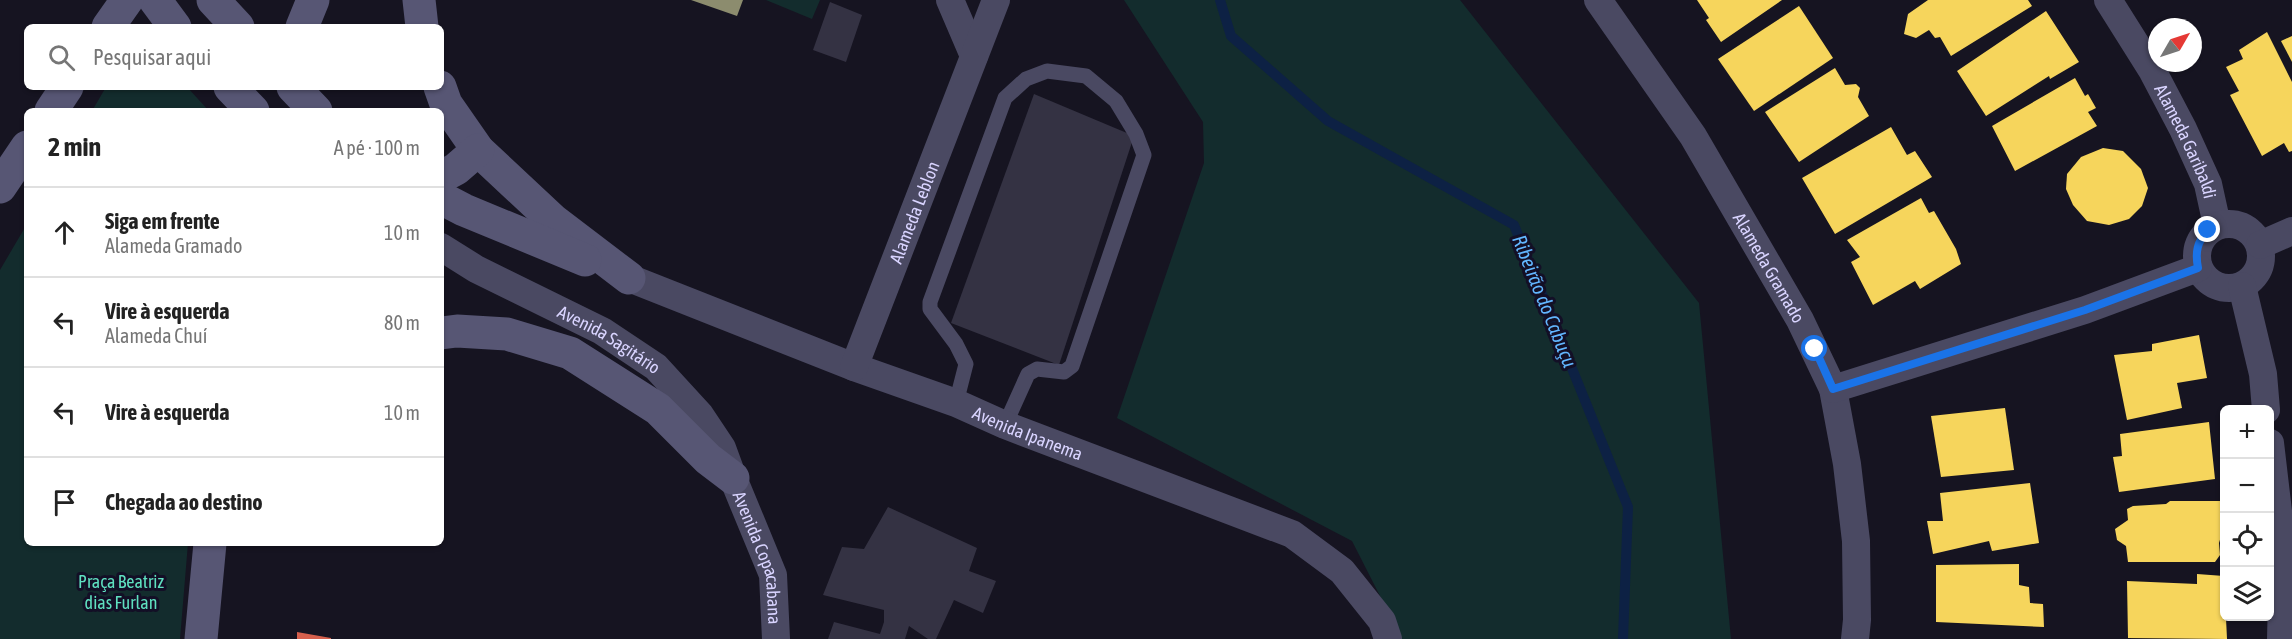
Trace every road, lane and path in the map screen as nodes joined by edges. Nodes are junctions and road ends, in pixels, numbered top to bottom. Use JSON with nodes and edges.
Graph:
{"nodes":[{"id":1,"x":127,"y":0,"type":"edge"},
{"id":2,"x":155,"y":0,"type":"edge"},
{"id":3,"x":213,"y":0,"type":"edge"},
{"id":4,"x":313,"y":0,"type":"edge"},
{"id":5,"x":419,"y":0,"type":"edge"},
{"id":6,"x":950,"y":0,"type":"edge"},
{"id":7,"x":996,"y":0,"type":"edge"},
{"id":8,"x":1598,"y":0,"type":"edge"},
{"id":9,"x":2108,"y":0,"type":"edge"},
{"id":10,"x":110,"y":24,"type":"edge"},
{"id":11,"x":173,"y":24,"type":"edge"},
{"id":12,"x":235,"y":24,"type":"edge"},
{"id":13,"x":303,"y":24,"type":"edge"},
{"id":14,"x":422,"y":24,"type":"edge"},
{"id":15,"x":974,"y":56,"type":"junction"},
{"id":16,"x":65,"y":90,"type":"edge"},
{"id":17,"x":233,"y":90,"type":"edge"},
{"id":18,"x":284,"y":90,"type":"edge"},
{"id":19,"x":296,"y":90,"type":"edge"},
{"id":20,"x":441,"y":90,"type":"edge"},
{"id":21,"x":53,"y":108,"type":"edge"},
{"id":22,"x":250,"y":108,"type":"edge"},
{"id":23,"x":280,"y":108,"type":"edge"},
{"id":24,"x":313,"y":108,"type":"edge"},
{"id":25,"x":478,"y":150,"type":"junction"},
{"id":26,"x":24,"y":151,"type":"edge"},
{"id":27,"x":444,"y":175,"type":"edge"},
{"id":28,"x":0,"y":187,"type":"edge"},
{"id":29,"x":444,"y":200,"type":"edge"},
{"id":30,"x":2217,"y":225,"type":"junction"},
{"id":31,"x":2292,"y":231,"type":"edge"},
{"id":32,"x":2259,"y":245,"type":"junction"},
{"id":33,"x":444,"y":249,"type":"edge"},
{"id":34,"x":2198,"y":268,"type":"junction"},
{"id":35,"x":629,"y":278,"type":"junction"},
{"id":36,"x":2242,"y":286,"type":"junction"},
{"id":37,"x":444,"y":333,"type":"edge"},
{"id":38,"x":854,"y":367,"type":"junction"},
{"id":39,"x":1833,"y":389,"type":"junction"},
{"id":40,"x":956,"y":403,"type":"junction"},
{"id":41,"x":2266,"y":405,"type":"edge"},
{"id":42,"x":1005,"y":425,"type":"junction"},
{"id":43,"x":2272,"y":459,"type":"edge"},
{"id":44,"x":733,"y":478,"type":"junction"},
{"id":45,"x":210,"y":546,"type":"edge"},
{"id":46,"x":201,"y":639,"type":"edge"},
{"id":47,"x":776,"y":639,"type":"edge"},
{"id":48,"x":1388,"y":639,"type":"edge"},
{"id":49,"x":1855,"y":639,"type":"edge"},
{"id":50,"x":2281,"y":639,"type":"edge"}],
"edges":[{"from":1,"to":10,"type":"main road"},
{"from":2,"to":11,"type":"main road"},
{"from":3,"to":12,"type":"main road"},
{"from":4,"to":13,"type":"main road"},
{"from":5,"to":14,"type":"main road"},
{"from":6,"to":15,"type":"street"},
{"from":7,"to":15,"type":"street","name":"Alameda Leblon"},
{"from":8,"to":39,"type":"street","name":"Alameda Gramado"},
{"from":9,"to":30,"type":"street","name":"Alameda Garibaldi"},
{"from":15,"to":38,"type":"street","name":"Alameda Leblon"},
{"from":16,"to":21,"type":"main road"},
{"from":17,"to":22,"type":"main road"},
{"from":18,"to":23,"type":"main road"},
{"from":19,"to":24,"type":"main road"},
{"from":20,"to":25,"type":"main road"},
{"from":25,"to":27,"type":"main road"},
{"from":25,"to":35,"type":"main road"},
{"from":26,"to":28,"type":"main road"},
{"from":29,"to":35,"type":"main road"},
{"from":30,"to":32,"type":"street"},
{"from":30,"to":34,"type":"street"},
{"from":31,"to":32,"type":"street"},
{"from":32,"to":36,"type":"street"},
{"from":33,"to":44,"type":"street","name":"Avenida Sagitário"},
{"from":34,"to":36,"type":"street"},
{"from":34,"to":39,"type":"street"},
{"from":35,"to":38,"type":"street","name":"Avenida Ipanema"},
{"from":36,"to":41,"type":"street"},
{"from":37,"to":44,"type":"main road"},
{"from":38,"to":40,"type":"street","name":"Avenida Ipanema"},
{"from":39,"to":49,"type":"street","name":"Alameda Gramado"},
{"from":40,"to":42,"type":"street","name":"Avenida Ipanema"},
{"from":40,"to":42,"type":"lane"},
{"from":42,"to":48,"type":"street","name":"Avenida Ipanema"},
{"from":43,"to":50,"type":"street"},
{"from":44,"to":47,"type":"street","name":"Avenida Copacabana"},
{"from":45,"to":46,"type":"main road"}]}
